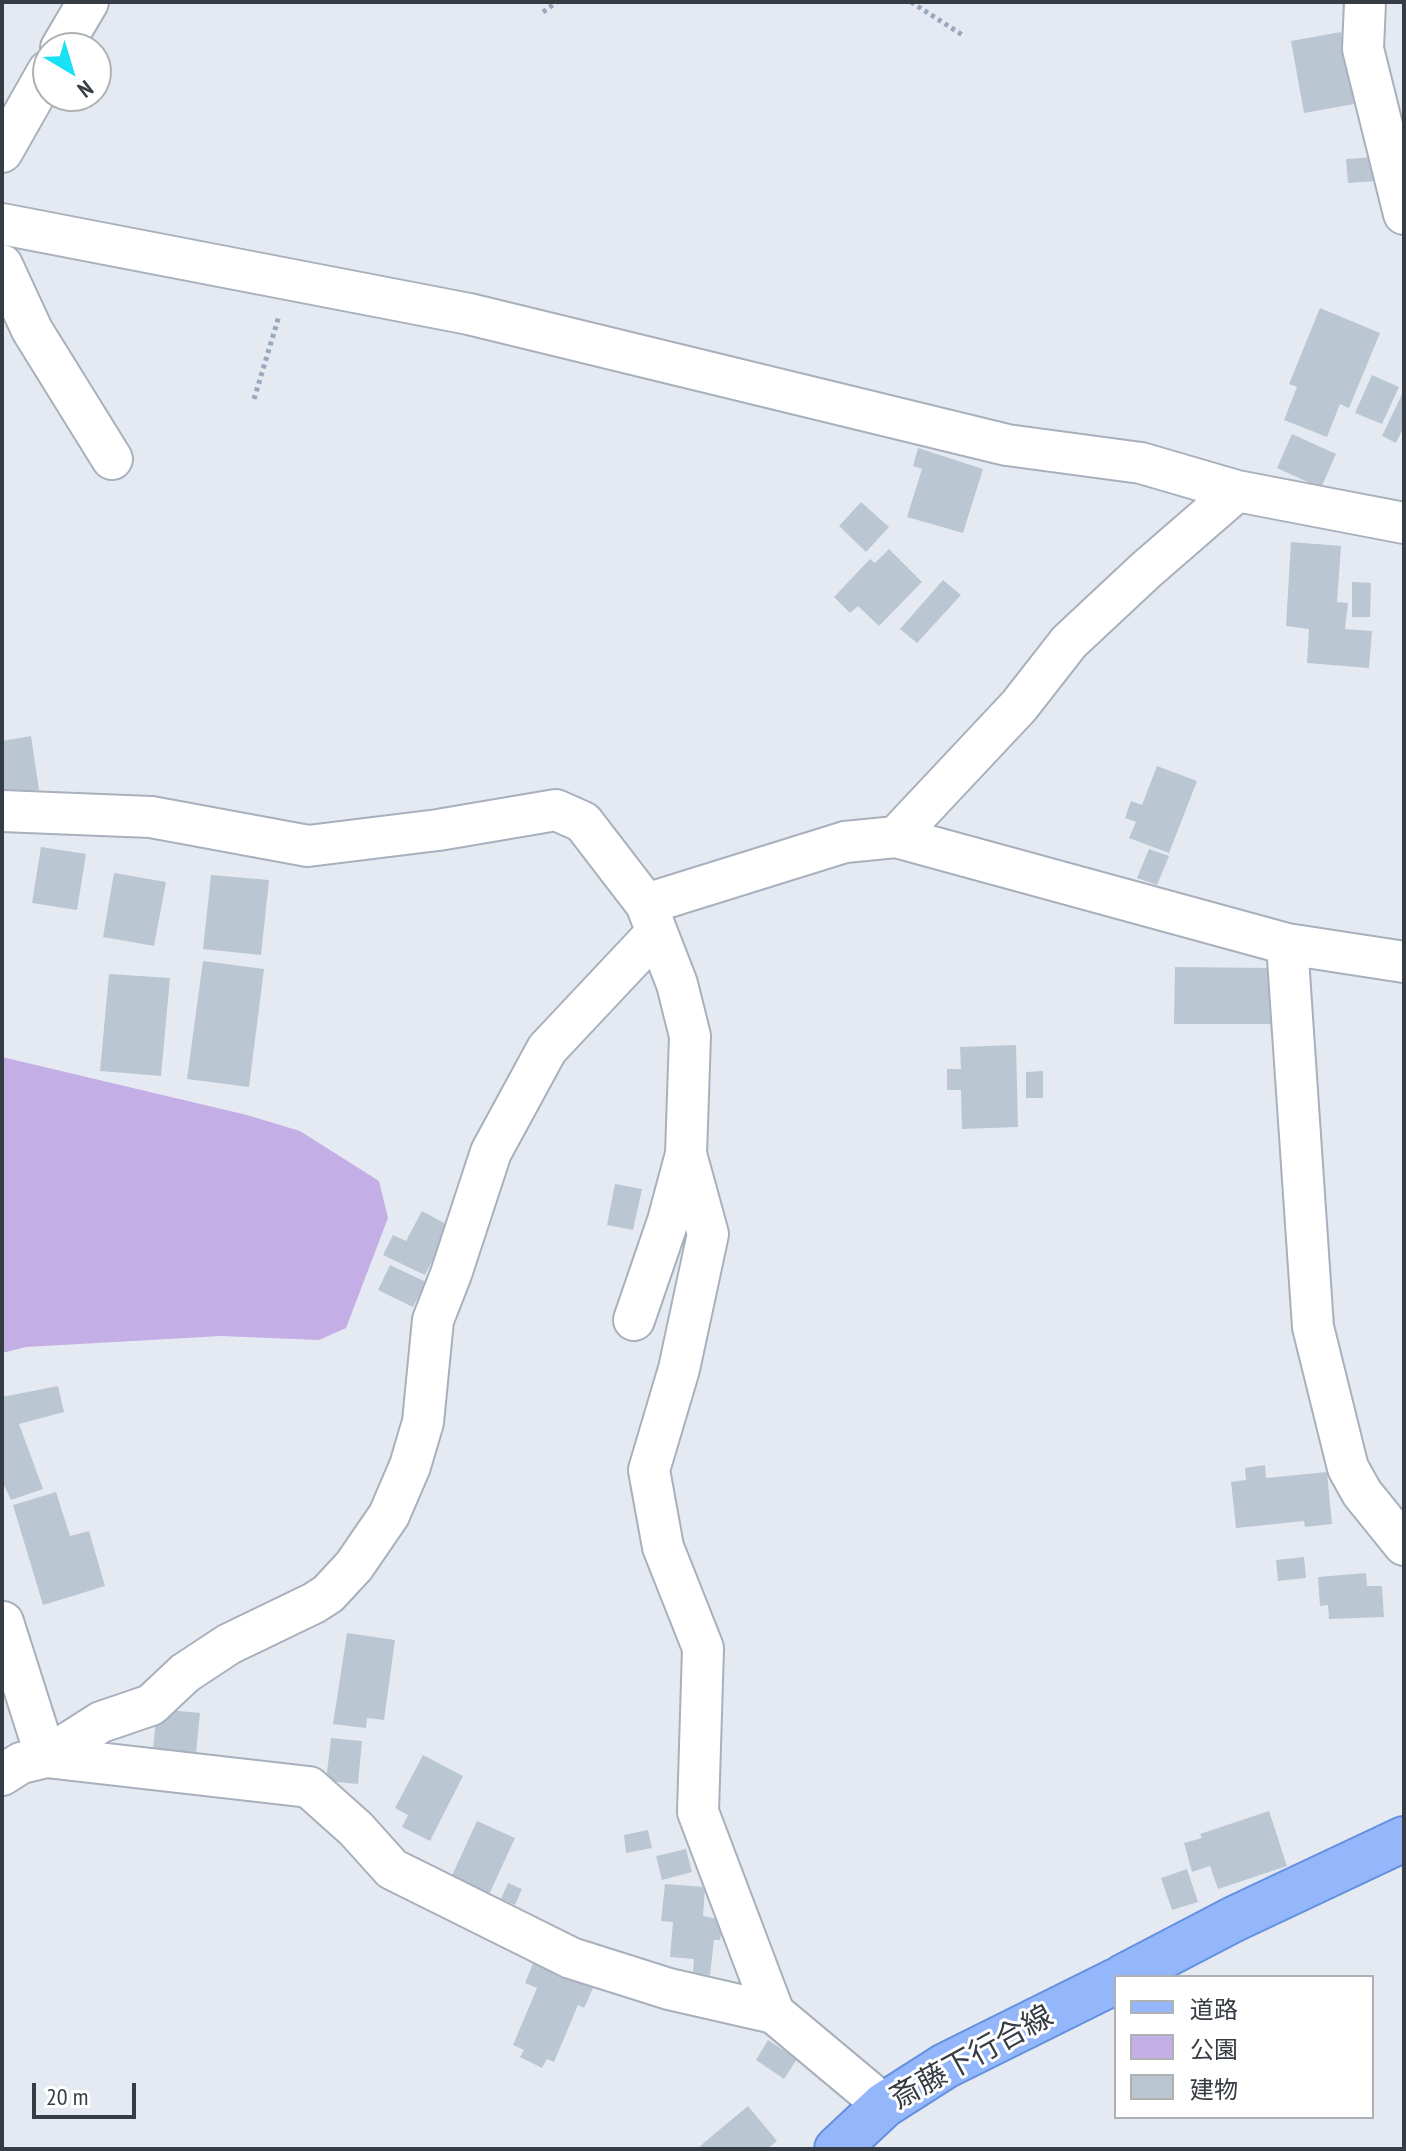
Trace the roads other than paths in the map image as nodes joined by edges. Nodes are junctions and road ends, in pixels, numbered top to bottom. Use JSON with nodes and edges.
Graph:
{"nodes":[{"id":1,"x":88,"y":2,"type":"edge"},
{"id":2,"x":1365,"y":2,"type":"edge"},
{"id":3,"x":70,"y":32,"type":"edge"},
{"id":4,"x":32,"y":99,"type":"edge"},
{"id":5,"x":2,"y":152,"type":"edge"},
{"id":6,"x":1404,"y":214,"type":"edge"},
{"id":7,"x":2,"y":224,"type":"edge"},
{"id":8,"x":2,"y":265,"type":"edge"},
{"id":9,"x":112,"y":459,"type":"dead end"},
{"id":10,"x":1237,"y":491,"type":"junction"},
{"id":11,"x":1404,"y":523,"type":"edge"},
{"id":12,"x":2,"y":811,"type":"edge"},
{"id":13,"x":896,"y":837,"type":"junction"},
{"id":14,"x":651,"y":918,"type":"junction"},
{"id":15,"x":1287,"y":944,"type":"junction"},
{"id":16,"x":1404,"y":962,"type":"edge"},
{"id":17,"x":686,"y":1154,"type":"junction"},
{"id":18,"x":634,"y":1320,"type":"dead end"},
{"id":19,"x":1404,"y":1545,"type":"edge"},
{"id":20,"x":3,"y":1622,"type":"edge"},
{"id":21,"x":46,"y":1757,"type":"junction"},
{"id":22,"x":2,"y":1775,"type":"edge"},
{"id":23,"x":1404,"y":1839,"type":"edge"},
{"id":24,"x":1127,"y":1975,"type":"edge"},
{"id":25,"x":1114,"y":1982,"type":"edge"},
{"id":26,"x":774,"y":2013,"type":"junction"},
{"id":27,"x":884,"y":2105,"type":"junction"},
{"id":28,"x":837,"y":2149,"type":"edge"}],
"edges":[{"from":1,"to":3,"type":"street"},
{"from":2,"to":6,"type":"street"},
{"from":4,"to":5,"type":"street"},
{"from":7,"to":10,"type":"street"},
{"from":8,"to":9,"type":"street"},
{"from":10,"to":11,"type":"street"},
{"from":10,"to":13,"type":"street"},
{"from":12,"to":14,"type":"street"},
{"from":13,"to":14,"type":"street"},
{"from":13,"to":15,"type":"street"},
{"from":14,"to":17,"type":"street"},
{"from":14,"to":21,"type":"street"},
{"from":15,"to":16,"type":"street"},
{"from":15,"to":19,"type":"street"},
{"from":17,"to":18,"type":"street"},
{"from":17,"to":26,"type":"street"},
{"from":20,"to":21,"type":"street"},
{"from":21,"to":22,"type":"street"},
{"from":21,"to":26,"type":"street"},
{"from":23,"to":24,"type":"main road"},
{"from":25,"to":27,"type":"main road","name":"斎藤下行合線"},
{"from":26,"to":27,"type":"street"},
{"from":27,"to":28,"type":"main road","name":"斎藤下行合線"}]}
